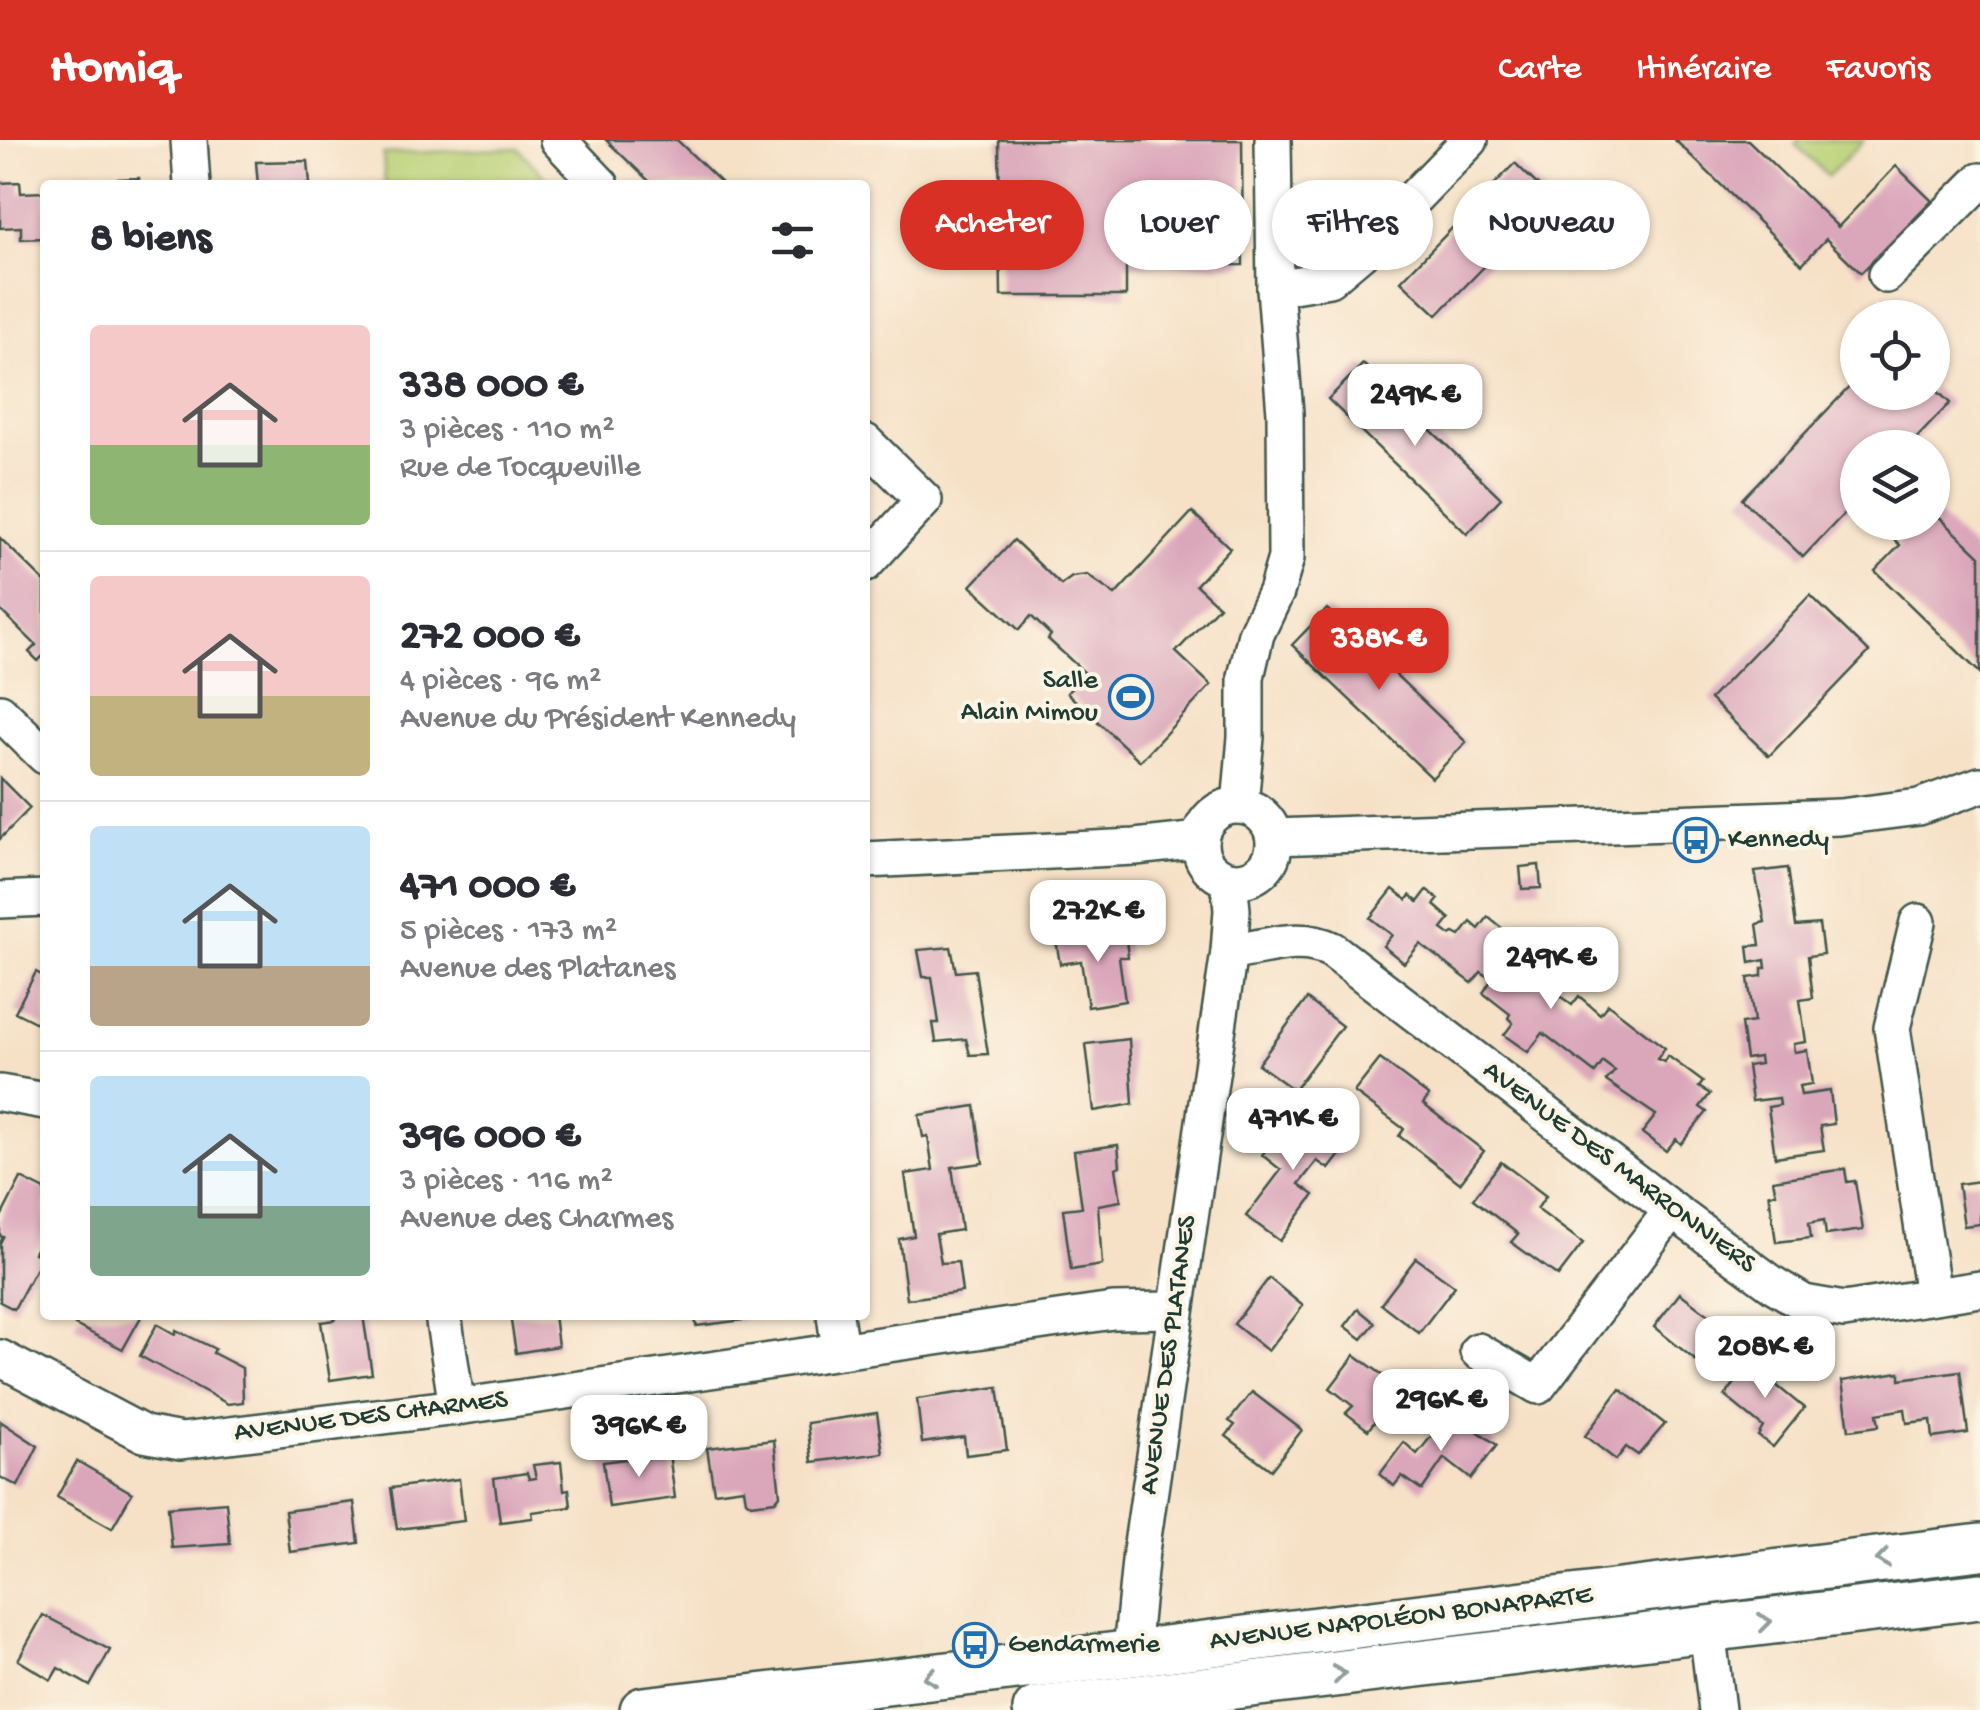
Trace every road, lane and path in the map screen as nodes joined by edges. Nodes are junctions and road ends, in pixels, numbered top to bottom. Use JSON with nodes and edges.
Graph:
{"nodes":[{"id":1,"x":189,"y":140,"type":"edge"},
{"id":2,"x":558,"y":140,"type":"edge"},
{"id":3,"x":1273,"y":140,"type":"edge"},
{"id":4,"x":1470,"y":140,"type":"edge"},
{"id":5,"x":192,"y":180,"type":"edge"},
{"id":6,"x":597,"y":180,"type":"edge"},
{"id":7,"x":1980,"y":181,"type":"edge"},
{"id":8,"x":1886,"y":276,"type":"dead end"},
{"id":9,"x":1275,"y":288,"type":"junction"},
{"id":10,"x":870,"y":447,"type":"edge"},
{"id":11,"x":870,"y":559,"type":"edge"},
{"id":12,"x":0,"y":712,"type":"edge"},
{"id":13,"x":40,"y":751,"type":"edge"},
{"id":14,"x":1980,"y":784,"type":"edge"},
{"id":15,"x":1240,"y":806,"type":"junction"},
{"id":16,"x":1274,"y":837,"type":"junction"},
{"id":17,"x":1200,"y":840,"type":"junction"},
{"id":18,"x":870,"y":860,"type":"edge"},
{"id":19,"x":1229,"y":880,"type":"junction"},
{"id":20,"x":40,"y":898,"type":"edge"},
{"id":21,"x":0,"y":900,"type":"edge"},
{"id":22,"x":1918,"y":922,"type":"dead end"},
{"id":23,"x":1229,"y":952,"type":"junction"},
{"id":24,"x":0,"y":1094,"type":"edge"},
{"id":25,"x":40,"y":1100,"type":"edge"},
{"id":26,"x":1672,"y":1210,"type":"junction"},
{"id":27,"x":1980,"y":1289,"type":"edge"},
{"id":28,"x":1933,"y":1296,"type":"junction"},
{"id":29,"x":1175,"y":1310,"type":"junction"},
{"id":30,"x":445,"y":1320,"type":"edge"},
{"id":31,"x":838,"y":1332,"type":"edge"},
{"id":32,"x":1478,"y":1350,"type":"dead end"},
{"id":33,"x":0,"y":1358,"type":"edge"},
{"id":34,"x":458,"y":1407,"type":"junction"},
{"id":35,"x":1980,"y":1547,"type":"edge"},
{"id":36,"x":1980,"y":1596,"type":"edge"},
{"id":37,"x":1708,"y":1629,"type":"junction"},
{"id":38,"x":1131,"y":1652,"type":"junction"},
{"id":39,"x":642,"y":1710,"type":"edge"},
{"id":40,"x":1036,"y":1710,"type":"edge"},
{"id":41,"x":1717,"y":1710,"type":"edge"}],
"edges":[{"from":1,"to":5,"type":"street"},
{"from":2,"to":6,"type":"street"},
{"from":3,"to":9,"type":"street"},
{"from":4,"to":9,"type":"street"},
{"from":7,"to":8,"type":"street"},
{"from":9,"to":15,"type":"street"},
{"from":10,"to":11,"type":"street"},
{"from":12,"to":13,"type":"street"},
{"from":14,"to":16,"type":"street"},
{"from":15,"to":16,"type":"street"},
{"from":15,"to":17,"type":"street"},
{"from":16,"to":19,"type":"street"},
{"from":17,"to":18,"type":"street"},
{"from":17,"to":19,"type":"street"},
{"from":19,"to":23,"type":"street","name":"AVENUE DES PLATANES"},
{"from":20,"to":21,"type":"street"},
{"from":22,"to":28,"type":"street"},
{"from":23,"to":26,"type":"street","name":"AVENUE DES MARRONNIERS"},
{"from":23,"to":29,"type":"street","name":"AVENUE DES PLATANES"},
{"from":24,"to":25,"type":"street"},
{"from":26,"to":28,"type":"street","name":"AVENUE DES MARRONNIERS"},
{"from":26,"to":32,"type":"street"},
{"from":27,"to":28,"type":"street","name":"AVENUE DES MARRONNIERS"},
{"from":29,"to":31,"type":"street","name":"AVENUE DES CHARMES"},
{"from":29,"to":38,"type":"street","name":"AVENUE DES PLATANES"},
{"from":30,"to":34,"type":"street"},
{"from":31,"to":34,"type":"street","name":"AVENUE DES CHARMES"},
{"from":33,"to":34,"type":"street","name":"AVENUE DES CHARMES"},
{"from":35,"to":38,"type":"main road","name":"AVENUE NAPOLÉON BONAPARTE","one_way":true},
{"from":37,"to":36,"type":"main road","name":"AVENUE NAPOLÉON BONAPARTE","one_way":true},
{"from":40,"to":37,"type":"main road","name":"AVENUE NAPOLÉON BONAPARTE","one_way":true},
{"from":37,"to":41,"type":"street"},
{"from":38,"to":39,"type":"main road","name":"AVENUE NAPOLÉON BONAPARTE","one_way":true}]}
